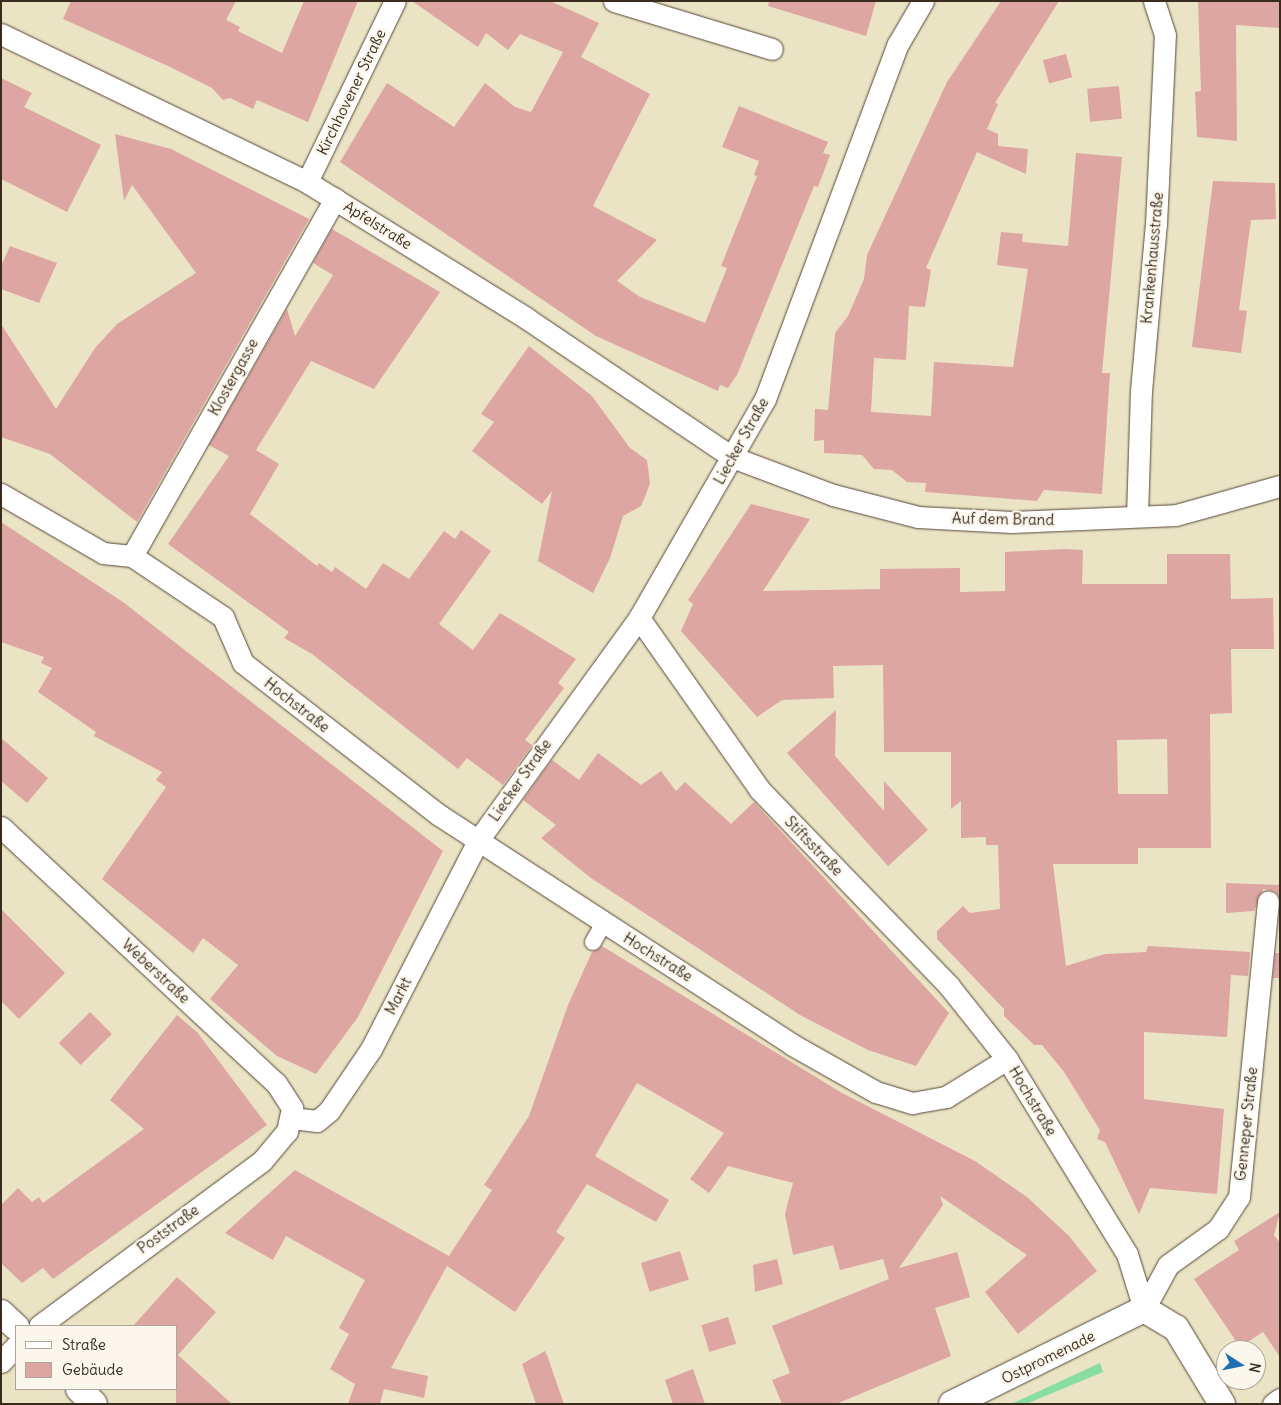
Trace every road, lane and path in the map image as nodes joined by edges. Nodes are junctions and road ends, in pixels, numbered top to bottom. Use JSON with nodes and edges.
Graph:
{"nodes":[{"id":1,"x":395,"y":1,"type":"edge"},
{"id":2,"x":614,"y":1,"type":"edge"},
{"id":3,"x":923,"y":1,"type":"edge"},
{"id":4,"x":1154,"y":1,"type":"edge"},
{"id":5,"x":1,"y":34,"type":"edge"},
{"id":6,"x":772,"y":49,"type":"dead end"},
{"id":7,"x":307,"y":182,"type":"junction"},
{"id":8,"x":335,"y":199,"type":"junction"},
{"id":9,"x":732,"y":457,"type":"junction"},
{"id":10,"x":1280,"y":486,"type":"edge"},
{"id":11,"x":1,"y":494,"type":"edge"},
{"id":12,"x":1137,"y":516,"type":"junction"},
{"id":13,"x":132,"y":556,"type":"junction"},
{"id":14,"x":639,"y":618,"type":"junction"},
{"id":15,"x":1,"y":827,"type":"edge"},
{"id":16,"x":479,"y":839,"type":"junction"},
{"id":17,"x":1268,"y":901,"type":"dead end"},
{"id":18,"x":604,"y":923,"type":"junction"},
{"id":19,"x":593,"y":942,"type":"dead end"},
{"id":20,"x":1007,"y":1059,"type":"junction"},
{"id":21,"x":291,"y":1122,"type":"junction"},
{"id":22,"x":1144,"y":1309,"type":"junction"},
{"id":23,"x":1,"y":1313,"type":"edge"},
{"id":24,"x":40,"y":1325,"type":"edge"},
{"id":25,"x":15,"y":1326,"type":"edge"},
{"id":26,"x":15,"y":1347,"type":"edge"},
{"id":27,"x":1,"y":1362,"type":"edge"},
{"id":28,"x":80,"y":1390,"type":"edge"},
{"id":29,"x":1280,"y":1400,"type":"edge"},
{"id":30,"x":94,"y":1404,"type":"edge"},
{"id":31,"x":952,"y":1404,"type":"edge"},
{"id":32,"x":1222,"y":1404,"type":"edge"},
{"id":33,"x":1273,"y":1404,"type":"edge"}],
"edges":[{"from":1,"to":7,"type":"street","name":"Kirchhovener Straße"},
{"from":2,"to":6,"type":"street"},
{"from":3,"to":9,"type":"street","name":"Liecker Straße"},
{"from":4,"to":12,"type":"street","name":"Krankenhausstraße"},
{"from":5,"to":7,"type":"street","name":"Apfelstraße"},
{"from":7,"to":8,"type":"street","name":"Apfelstraße"},
{"from":8,"to":9,"type":"street","name":"Apfelstraße"},
{"from":8,"to":13,"type":"street","name":"Klostergasse"},
{"from":9,"to":12,"type":"street","name":"Auf dem Brand"},
{"from":9,"to":14,"type":"street","name":"Liecker Straße"},
{"from":10,"to":12,"type":"street","name":"Auf dem Brand"},
{"from":11,"to":13,"type":"street","name":"Hochstraße"},
{"from":13,"to":16,"type":"street","name":"Hochstraße"},
{"from":14,"to":16,"type":"street","name":"Liecker Straße"},
{"from":14,"to":20,"type":"street","name":"Stiftsstraße"},
{"from":15,"to":21,"type":"street","name":"Weberstraße"},
{"from":16,"to":18,"type":"street","name":"Hochstraße"},
{"from":16,"to":21,"type":"street","name":"Markt"},
{"from":17,"to":22,"type":"street","name":"Genneper Straße"},
{"from":18,"to":19,"type":"street"},
{"from":18,"to":20,"type":"street","name":"Hochstraße"},
{"from":20,"to":22,"type":"street","name":"Hochstraße"},
{"from":21,"to":24,"type":"street","name":"Poststraße"},
{"from":22,"to":31,"type":"street","name":"Ostpromenade"},
{"from":22,"to":32,"type":"street"},
{"from":23,"to":25,"type":"street"},
{"from":26,"to":27,"type":"street"},
{"from":28,"to":30,"type":"street"},
{"from":29,"to":33,"type":"street"}]}
